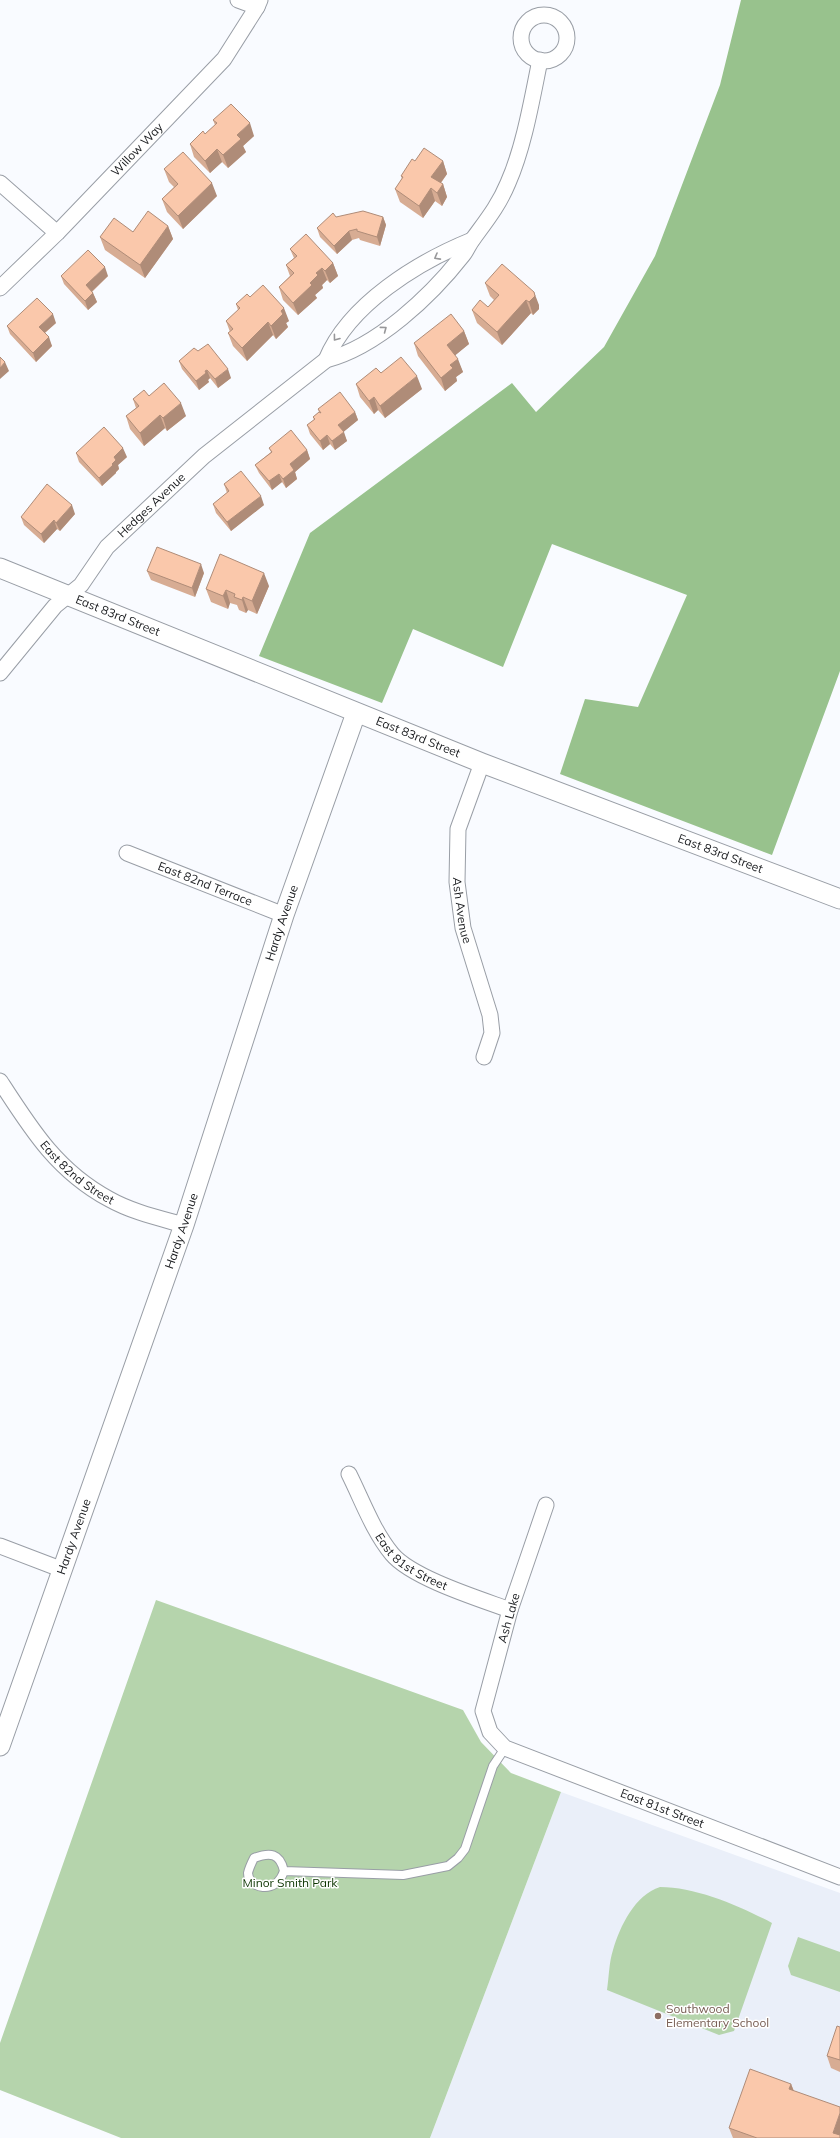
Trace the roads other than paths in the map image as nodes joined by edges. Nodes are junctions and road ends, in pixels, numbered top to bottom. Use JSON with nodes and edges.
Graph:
{"nodes":[{"id":1,"x":238,"y":0,"type":"edge"},
{"id":2,"x":258,"y":4,"type":"edge"},
{"id":3,"x":540,"y":60,"type":"dead end"},
{"id":4,"x":0,"y":182,"type":"edge"},
{"id":5,"x":57,"y":233,"type":"junction"},
{"id":6,"x":472,"y":240,"type":"junction"},
{"id":7,"x":0,"y":288,"type":"edge"},
{"id":8,"x":326,"y":360,"type":"junction"},
{"id":9,"x":0,"y":568,"type":"edge"},
{"id":10,"x":69,"y":595,"type":"junction"},
{"id":11,"x":0,"y":673,"type":"edge"},
{"id":12,"x":356,"y":712,"type":"junction"},
{"id":13,"x":482,"y":763,"type":"junction"},
{"id":14,"x":127,"y":853,"type":"dead end"},
{"id":15,"x":840,"y":899,"type":"edge"},
{"id":16,"x":284,"y":915,"type":"junction"},
{"id":17,"x":484,"y":1057,"type":"dead end"},
{"id":18,"x":0,"y":1081,"type":"edge"},
{"id":19,"x":184,"y":1225,"type":"junction"},
{"id":20,"x":348,"y":1474,"type":"dead end"},
{"id":21,"x":546,"y":1506,"type":"dead end"},
{"id":22,"x":0,"y":1546,"type":"edge"},
{"id":23,"x":63,"y":1570,"type":"junction"},
{"id":24,"x":510,"y":1610,"type":"junction"},
{"id":25,"x":490,"y":1732,"type":"joint"},
{"id":26,"x":0,"y":1746,"type":"edge"},
{"id":27,"x":505,"y":1748,"type":"junction"},
{"id":28,"x":284,"y":1871,"type":"junction"},
{"id":29,"x":840,"y":1877,"type":"edge"}],
"edges":[{"from":1,"to":2,"type":"street"},
{"from":2,"to":5,"type":"street","name":"Willow Way"},
{"from":3,"to":6,"type":"street"},
{"from":4,"to":5,"type":"street"},
{"from":5,"to":7,"type":"street","name":"Willow Way"},
{"from":8,"to":6,"type":"street","one_way":true},
{"from":6,"to":8,"type":"street","one_way":true},
{"from":8,"to":10,"type":"street","name":"Hedges Avenue"},
{"from":9,"to":10,"type":"street","name":"East 83rd Street"},
{"from":10,"to":11,"type":"street","name":"Hedges Avenue"},
{"from":10,"to":12,"type":"street","name":"East 83rd Street"},
{"from":12,"to":13,"type":"street","name":"East 83rd Street"},
{"from":12,"to":16,"type":"street","name":"Hardy Avenue"},
{"from":13,"to":15,"type":"street","name":"East 83rd Street"},
{"from":13,"to":17,"type":"street","name":"Ash Avenue"},
{"from":14,"to":16,"type":"street","name":"East 82nd Terrace"},
{"from":16,"to":19,"type":"street","name":"Hardy Avenue"},
{"from":18,"to":19,"type":"street","name":"East 82nd Street"},
{"from":19,"to":23,"type":"street","name":"Hardy Avenue"},
{"from":20,"to":24,"type":"street","name":"East 81st Street"},
{"from":21,"to":24,"type":"street","name":"Ash Lake"},
{"from":22,"to":23,"type":"street"},
{"from":23,"to":26,"type":"street","name":"Hardy Avenue"},
{"from":24,"to":25,"type":"street","name":"Ash Lake"},
{"from":25,"to":27,"type":"street","name":"East 81st Street"},
{"from":27,"to":28,"type":"lane"},
{"from":27,"to":29,"type":"street","name":"East 81st Street"},
{"from":28,"to":28,"type":"lane"}]}
